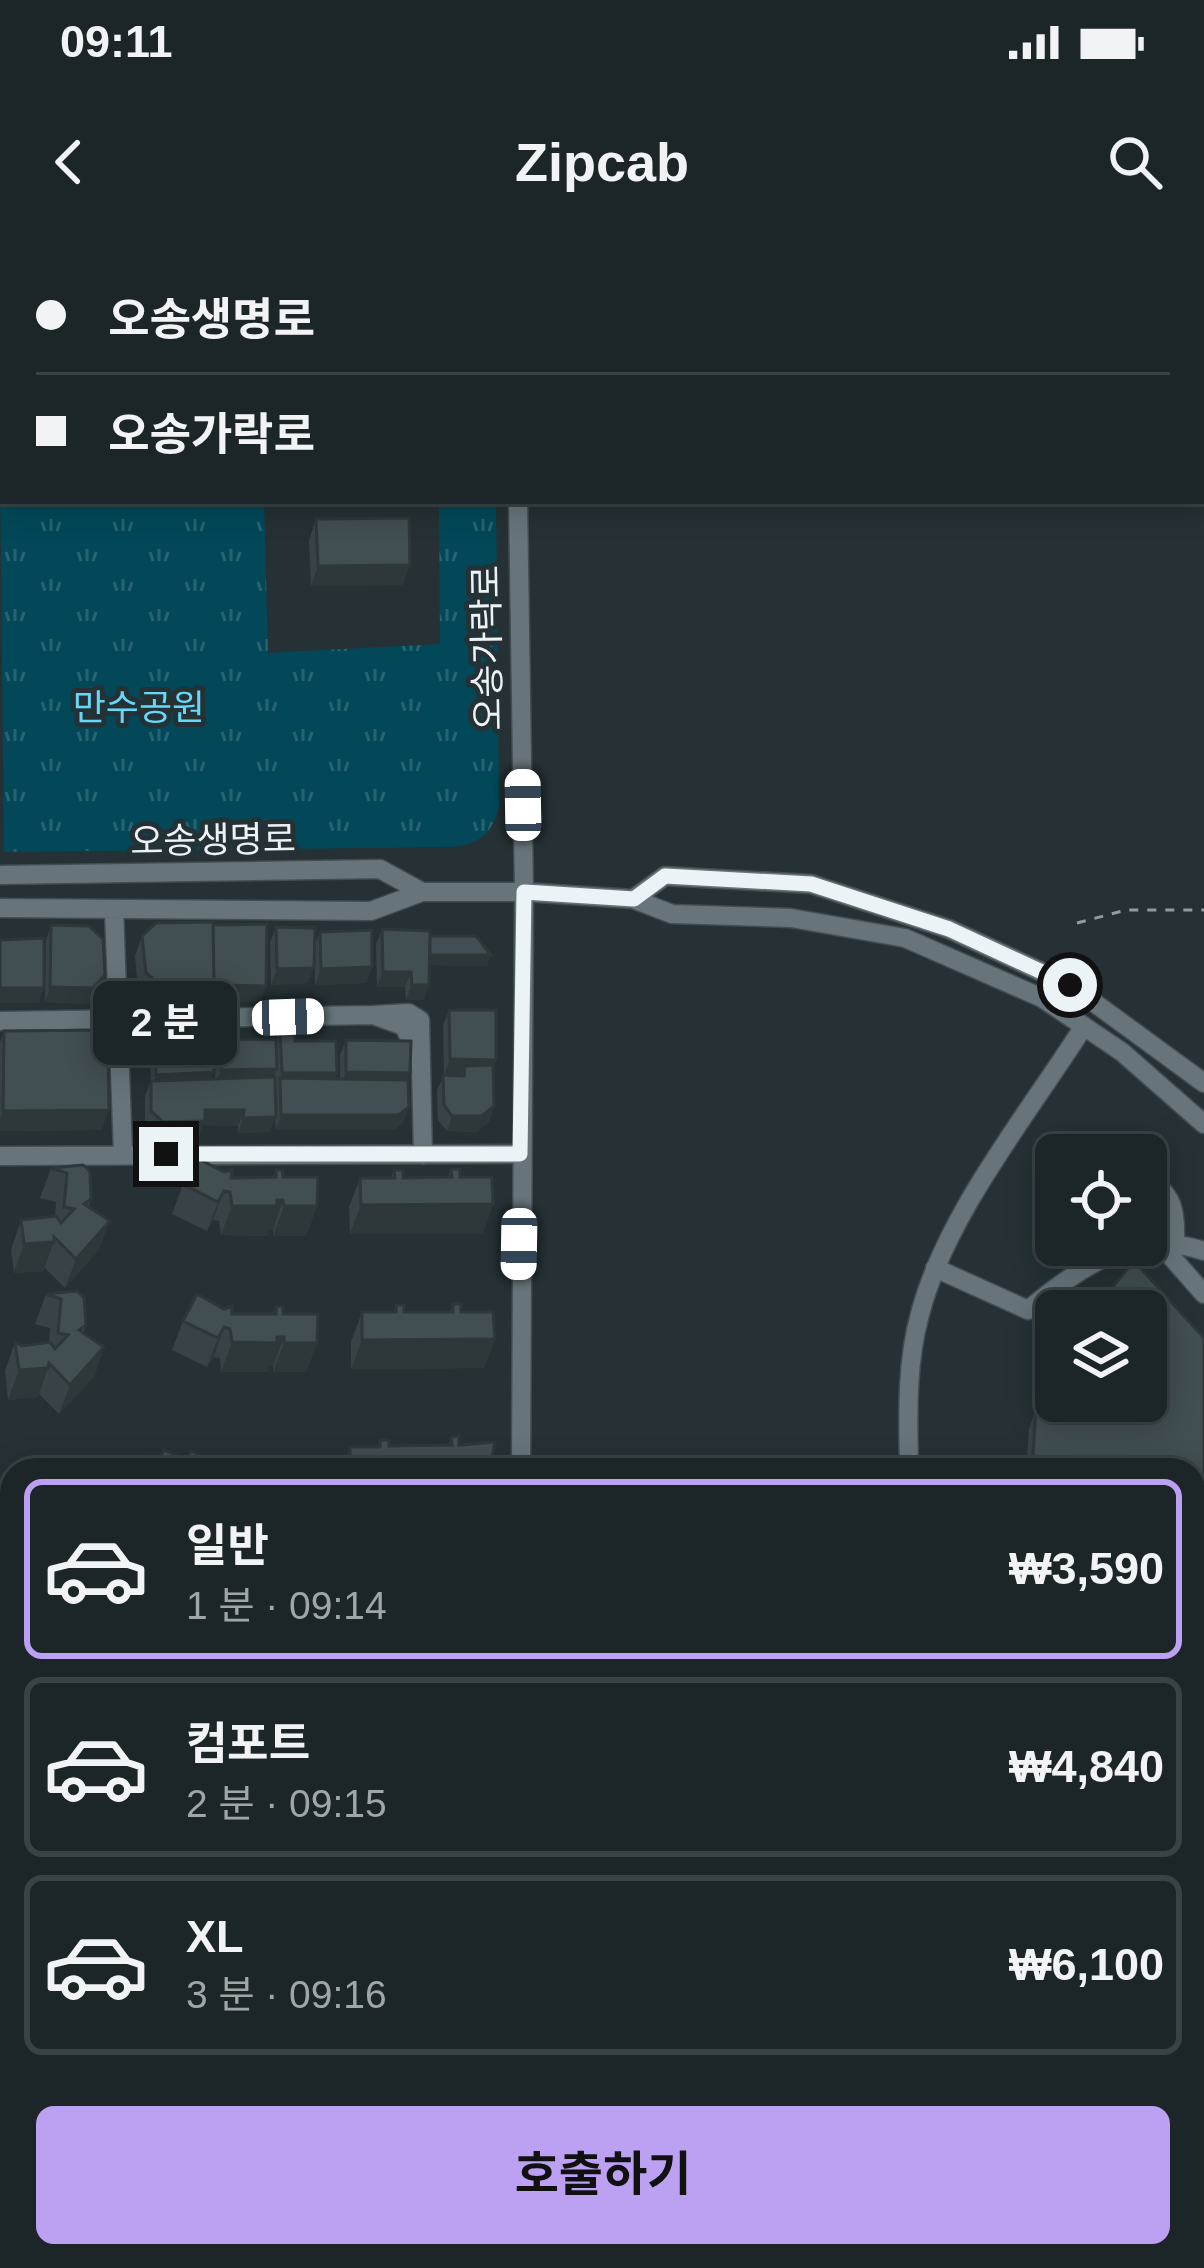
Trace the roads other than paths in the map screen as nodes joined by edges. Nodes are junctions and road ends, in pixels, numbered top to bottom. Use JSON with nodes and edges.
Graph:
{"nodes":[{"id":1,"x":518,"y":504,"type":"edge"},
{"id":2,"x":0,"y":875,"type":"edge"},
{"id":3,"x":422,"y":892,"type":"junction"},
{"id":4,"x":524,"y":892,"type":"junction"},
{"id":5,"x":634,"y":899,"type":"junction"},
{"id":6,"x":0,"y":908,"type":"edge"},
{"id":7,"x":114,"y":909,"type":"junction"},
{"id":8,"x":0,"y":1021,"type":"edge"},
{"id":9,"x":119,"y":1021,"type":"junction"},
{"id":10,"x":1084,"y":1026,"type":"junction"},
{"id":11,"x":1204,"y":1083,"type":"edge"},
{"id":12,"x":1204,"y":1124,"type":"edge"},
{"id":13,"x":123,"y":1153,"type":"junction"},
{"id":14,"x":520,"y":1154,"type":"junction"},
{"id":15,"x":423,"y":1155,"type":"junction"},
{"id":16,"x":0,"y":1156,"type":"edge"},
{"id":17,"x":1167,"y":1191,"type":"edge"},
{"id":18,"x":1167,"y":1243,"type":"junction"},
{"id":19,"x":1204,"y":1251,"type":"edge"},
{"id":20,"x":1088,"y":1266,"type":"edge"},
{"id":21,"x":935,"y":1268,"type":"junction"},
{"id":22,"x":1204,"y":1294,"type":"edge"},
{"id":23,"x":521,"y":1458,"type":"edge"},
{"id":24,"x":908,"y":1458,"type":"edge"}],
"edges":[{"from":1,"to":4,"type":"street","name":"오송가락로"},
{"from":2,"to":3,"type":"street","name":"오송생명로"},
{"from":3,"to":4,"type":"street","name":"오송생명로"},
{"from":3,"to":7,"type":"street","name":"오송생명로"},
{"from":4,"to":5,"type":"street","name":"오송생명로"},
{"from":4,"to":14,"type":"street","name":"오송가락로"},
{"from":5,"to":10,"type":"street","name":"오송생명로"},
{"from":5,"to":11,"type":"street","name":"오송생명로"},
{"from":6,"to":7,"type":"street","name":"오송생명로"},
{"from":7,"to":9,"type":"street","name":"오송생명로"},
{"from":8,"to":9,"type":"street"},
{"from":9,"to":13,"type":"street","name":"오송생명로"},
{"from":9,"to":15,"type":"street"},
{"from":10,"to":12,"type":"street","name":"오송생명로"},
{"from":10,"to":21,"type":"street"},
{"from":13,"to":15,"type":"street"},
{"from":13,"to":16,"type":"street"},
{"from":14,"to":15,"type":"street"},
{"from":14,"to":23,"type":"street","name":"오송가락로"},
{"from":17,"to":18,"type":"street"},
{"from":18,"to":19,"type":"street"},
{"from":18,"to":22,"type":"street"},
{"from":20,"to":21,"type":"street"},
{"from":21,"to":24,"type":"street"}]}
